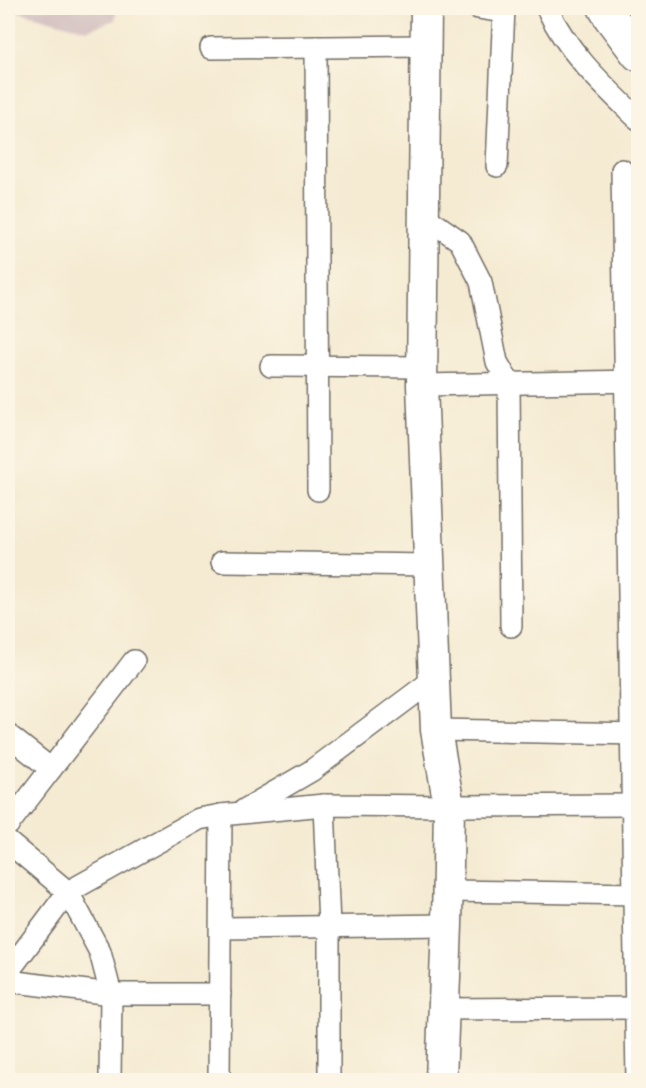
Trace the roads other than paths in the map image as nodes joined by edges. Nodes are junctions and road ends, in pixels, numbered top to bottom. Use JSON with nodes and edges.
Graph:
{"nodes":[{"id":1,"x":426,"y":8,"type":"edge"},
{"id":2,"x":478,"y":8,"type":"edge"},
{"id":3,"x":547,"y":8,"type":"edge"},
{"id":4,"x":605,"y":8,"type":"edge"},
{"id":5,"x":503,"y":10,"type":"edge"},
{"id":6,"x":425,"y":45,"type":"junction"},
{"id":7,"x":316,"y":47,"type":"junction"},
{"id":8,"x":211,"y":48,"type":"dead end"},
{"id":9,"x":639,"y":54,"type":"edge"},
{"id":10,"x":639,"y":119,"type":"edge"},
{"id":11,"x":497,"y":166,"type":"dead end"},
{"id":12,"x":622,"y":170,"type":"dead end"},
{"id":13,"x":424,"y":216,"type":"junction"},
{"id":14,"x":271,"y":366,"type":"dead end"},
{"id":15,"x":317,"y":367,"type":"junction"},
{"id":16,"x":422,"y":376,"type":"junction"},
{"id":17,"x":632,"y":381,"type":"edge"},
{"id":18,"x":509,"y":383,"type":"junction"},
{"id":19,"x":318,"y":490,"type":"dead end"},
{"id":20,"x":222,"y":562,"type":"dead end"},
{"id":21,"x":429,"y":565,"type":"junction"},
{"id":22,"x":511,"y":626,"type":"dead end"},
{"id":23,"x":634,"y":632,"type":"edge"},
{"id":24,"x":134,"y":661,"type":"dead end"},
{"id":25,"x":434,"y":680,"type":"junction"},
{"id":26,"x":436,"y":730,"type":"junction"},
{"id":27,"x":635,"y":734,"type":"edge"},
{"id":28,"x":8,"y":735,"type":"edge"},
{"id":29,"x":51,"y":768,"type":"junction"},
{"id":30,"x":324,"y":805,"type":"junction"},
{"id":31,"x":633,"y":805,"type":"junction"},
{"id":32,"x":449,"y":806,"type":"junction"},
{"id":33,"x":230,"y":814,"type":"junction"},
{"id":34,"x":8,"y":825,"type":"edge"},
{"id":35,"x":636,"y":840,"type":"edge"},
{"id":36,"x":8,"y":842,"type":"edge"},
{"id":37,"x":448,"y":891,"type":"junction"},
{"id":38,"x":68,"y":892,"type":"junction"},
{"id":39,"x":636,"y":894,"type":"edge"},
{"id":40,"x":447,"y":925,"type":"junction"},
{"id":41,"x":329,"y":926,"type":"junction"},
{"id":42,"x":220,"y":928,"type":"junction"},
{"id":43,"x":8,"y":972,"type":"edge"},
{"id":44,"x":8,"y":981,"type":"edge"},
{"id":45,"x":111,"y":994,"type":"junction"},
{"id":46,"x":220,"y":994,"type":"junction"},
{"id":47,"x":637,"y":1008,"type":"edge"},
{"id":48,"x":444,"y":1009,"type":"junction"},
{"id":49,"x":110,"y":1080,"type":"edge"},
{"id":50,"x":219,"y":1080,"type":"edge"},
{"id":51,"x":329,"y":1080,"type":"edge"},
{"id":52,"x":441,"y":1080,"type":"edge"},
{"id":53,"x":636,"y":1080,"type":"edge"}],
"edges":[{"from":1,"to":6,"type":"street"},
{"from":2,"to":5,"type":"street"},
{"from":3,"to":10,"type":"street"},
{"from":4,"to":9,"type":"highway"},
{"from":5,"to":11,"type":"street"},
{"from":6,"to":7,"type":"street"},
{"from":6,"to":13,"type":"street"},
{"from":7,"to":8,"type":"street"},
{"from":7,"to":15,"type":"street"},
{"from":12,"to":17,"type":"street"},
{"from":13,"to":16,"type":"street"},
{"from":13,"to":18,"type":"street"},
{"from":14,"to":15,"type":"street"},
{"from":15,"to":16,"type":"street"},
{"from":15,"to":19,"type":"street"},
{"from":16,"to":18,"type":"street"},
{"from":16,"to":21,"type":"street"},
{"from":17,"to":18,"type":"street"},
{"from":17,"to":23,"type":"street"},
{"from":18,"to":22,"type":"street"},
{"from":20,"to":21,"type":"street"},
{"from":21,"to":25,"type":"street"},
{"from":23,"to":27,"type":"street"},
{"from":24,"to":29,"type":"street"},
{"from":25,"to":26,"type":"street"},
{"from":25,"to":33,"type":"street"},
{"from":26,"to":27,"type":"street"},
{"from":26,"to":32,"type":"street"},
{"from":27,"to":31,"type":"street"},
{"from":28,"to":29,"type":"street"},
{"from":29,"to":34,"type":"street"},
{"from":30,"to":32,"type":"street"},
{"from":30,"to":33,"type":"street"},
{"from":30,"to":41,"type":"street"},
{"from":31,"to":32,"type":"street"},
{"from":31,"to":35,"type":"street"},
{"from":32,"to":37,"type":"street"},
{"from":33,"to":38,"type":"street"},
{"from":33,"to":42,"type":"street"},
{"from":35,"to":39,"type":"street"},
{"from":36,"to":38,"type":"street"},
{"from":37,"to":39,"type":"street"},
{"from":37,"to":40,"type":"street"},
{"from":38,"to":43,"type":"street"},
{"from":38,"to":45,"type":"street"},
{"from":39,"to":47,"type":"street"},
{"from":40,"to":41,"type":"street"},
{"from":40,"to":48,"type":"street"},
{"from":41,"to":42,"type":"street"},
{"from":41,"to":51,"type":"street"},
{"from":42,"to":46,"type":"street"},
{"from":44,"to":45,"type":"street"},
{"from":45,"to":46,"type":"street"},
{"from":45,"to":49,"type":"street"},
{"from":46,"to":50,"type":"street"},
{"from":47,"to":48,"type":"street"},
{"from":47,"to":53,"type":"street"},
{"from":48,"to":52,"type":"street"}]}
